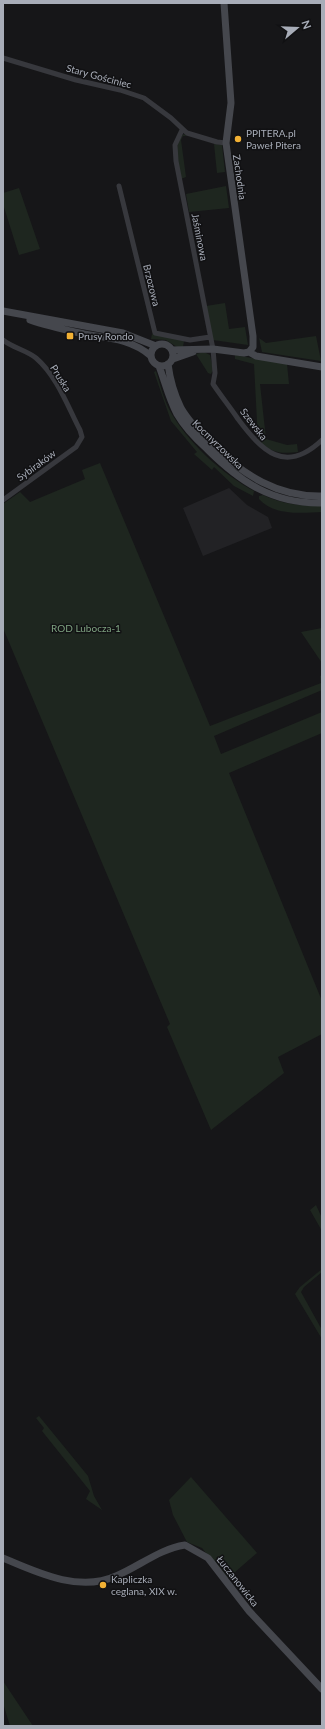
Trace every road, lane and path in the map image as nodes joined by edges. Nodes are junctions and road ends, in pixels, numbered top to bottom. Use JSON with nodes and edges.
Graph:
{"nodes":[{"id":1,"x":224,"y":3,"type":"edge"},
{"id":2,"x":3,"y":58,"type":"edge"},
{"id":3,"x":182,"y":130,"type":"junction"},
{"id":4,"x":226,"y":143,"type":"junction"},
{"id":5,"x":119,"y":186,"type":"dead end"},
{"id":6,"x":3,"y":311,"type":"edge"},
{"id":7,"x":12,"y":313,"type":"junction"},
{"id":8,"x":210,"y":337,"type":"junction"},
{"id":9,"x":3,"y":340,"type":"edge"},
{"id":10,"x":156,"y":346,"type":"junction"},
{"id":11,"x":212,"y":349,"type":"junction"},
{"id":12,"x":172,"y":350,"type":"junction"},
{"id":13,"x":198,"y":350,"type":"junction"},
{"id":14,"x":249,"y":352,"type":"junction"},
{"id":15,"x":151,"y":356,"type":"junction"},
{"id":16,"x":170,"y":362,"type":"junction"},
{"id":17,"x":159,"y":366,"type":"junction"},
{"id":18,"x":322,"y":367,"type":"edge"},
{"id":19,"x":322,"y":440,"type":"edge"},
{"id":20,"x":79,"y":443,"type":"joint"},
{"id":21,"x":322,"y":496,"type":"edge"},
{"id":22,"x":3,"y":500,"type":"edge"},
{"id":23,"x":322,"y":503,"type":"edge"},
{"id":24,"x":3,"y":1558,"type":"edge"},
{"id":25,"x":322,"y":1690,"type":"edge"}],
"edges":[{"from":1,"to":4,"type":"street","name":"Zachodnia"},
{"from":2,"to":3,"type":"street","name":"Stary Gościniec"},
{"from":3,"to":4,"type":"street","name":"Stary Gościniec"},
{"from":3,"to":8,"type":"street","name":"Jaśminowa"},
{"from":4,"to":14,"type":"street","name":"Zachodnia"},
{"from":5,"to":8,"type":"street","name":"Brzozowa"},
{"from":6,"to":7,"type":"street"},
{"from":7,"to":10,"type":"street"},
{"from":7,"to":15,"type":"street"},
{"from":8,"to":11,"type":"street","name":"Jaśminowa"},
{"from":9,"to":20,"type":"street","name":"Pruska"},
{"from":10,"to":12,"type":"street"},
{"from":10,"to":15,"type":"street"},
{"from":11,"to":13,"type":"street"},
{"from":11,"to":14,"type":"street"},
{"from":11,"to":19,"type":"street","name":"Szewska"},
{"from":12,"to":13,"type":"street"},
{"from":12,"to":16,"type":"street"},
{"from":13,"to":16,"type":"street"},
{"from":14,"to":18,"type":"street"},
{"from":15,"to":17,"type":"street"},
{"from":16,"to":17,"type":"street"},
{"from":16,"to":21,"type":"street","name":"Kocmyrzowska"},
{"from":17,"to":23,"type":"street","name":"Kocmyrzowska"},
{"from":20,"to":22,"type":"street","name":"Sybiraków"},
{"from":24,"to":25,"type":"street","name":"Łuczanowicka"}]}
